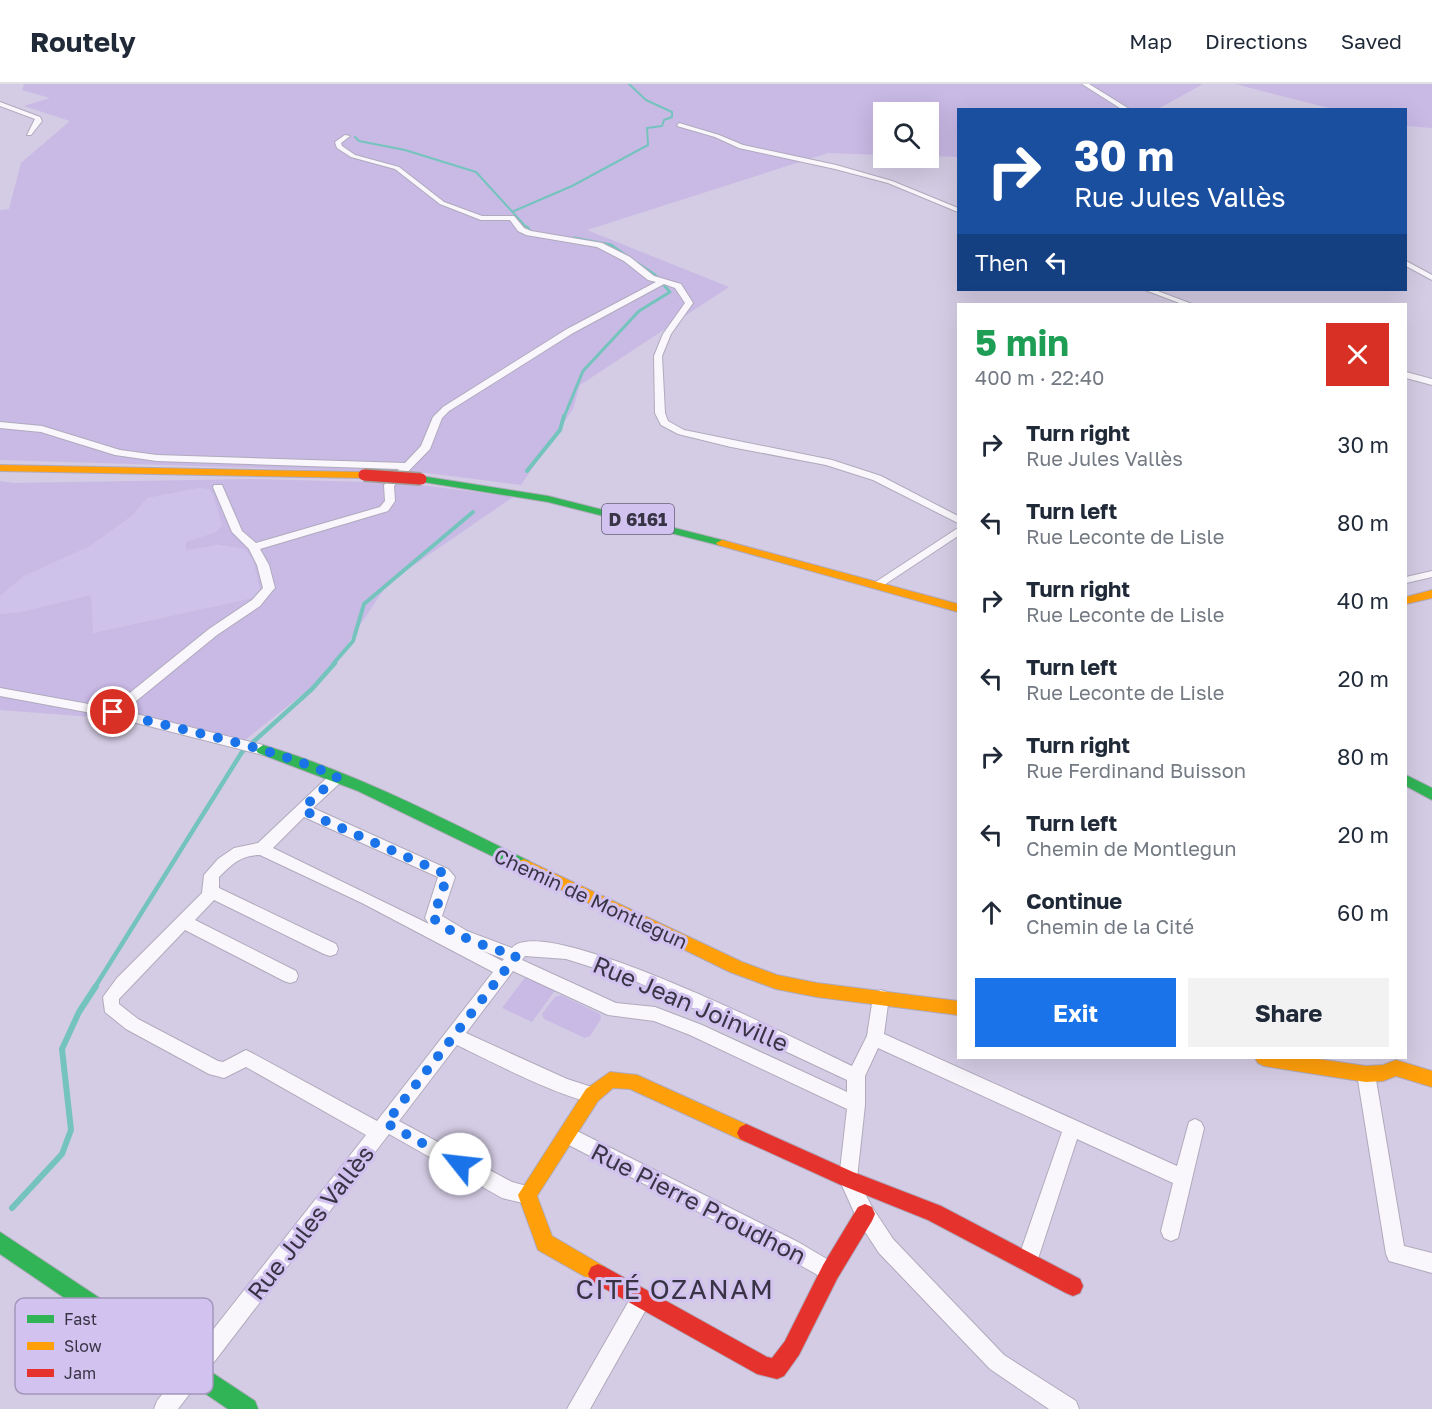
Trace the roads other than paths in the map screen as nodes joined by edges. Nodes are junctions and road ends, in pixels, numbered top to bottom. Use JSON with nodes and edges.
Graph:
{"nodes":[{"id":1,"x":1085,"y":84,"type":"edge"},
{"id":2,"x":0,"y":104,"type":"edge"},
{"id":3,"x":1125,"y":108,"type":"edge"},
{"id":4,"x":679,"y":125,"type":"dead end"},
{"id":5,"x":29,"y":134,"type":"dead end"},
{"id":6,"x":347,"y":136,"type":"dead end"},
{"id":7,"x":957,"y":210,"type":"edge"},
{"id":8,"x":1407,"y":264,"type":"edge"},
{"id":9,"x":1432,"y":278,"type":"edge"},
{"id":10,"x":662,"y":282,"type":"junction"},
{"id":11,"x":1152,"y":291,"type":"edge"},
{"id":12,"x":1185,"y":303,"type":"edge"},
{"id":13,"x":1407,"y":375,"type":"edge"},
{"id":14,"x":1432,"y":382,"type":"edge"},
{"id":15,"x":0,"y":425,"type":"edge"},
{"id":16,"x":257,"y":463,"type":"junction"},
{"id":17,"x":406,"y":466,"type":"junction"},
{"id":18,"x":0,"y":468,"type":"edge"},
{"id":19,"x":239,"y":473,"type":"junction"},
{"id":20,"x":280,"y":474,"type":"junction"},
{"id":21,"x":218,"y":487,"type":"dead end"},
{"id":22,"x":957,"y":519,"type":"edge"},
{"id":23,"x":957,"y":532,"type":"edge"},
{"id":24,"x":254,"y":547,"type":"junction"},
{"id":25,"x":1432,"y":574,"type":"edge"},
{"id":26,"x":850,"y":580,"type":"junction"},
{"id":27,"x":1407,"y":580,"type":"edge"},
{"id":28,"x":877,"y":585,"type":"junction"},
{"id":29,"x":1432,"y":594,"type":"edge"},
{"id":30,"x":1407,"y":601,"type":"edge"},
{"id":31,"x":957,"y":602,"type":"edge"},
{"id":32,"x":957,"y":608,"type":"edge"},
{"id":33,"x":0,"y":692,"type":"edge"},
{"id":34,"x":113,"y":712,"type":"junction"},
{"id":35,"x":263,"y":750,"type":"joint"},
{"id":36,"x":337,"y":777,"type":"junction"},
{"id":37,"x":1407,"y":781,"type":"edge"},
{"id":38,"x":1432,"y":795,"type":"edge"},
{"id":39,"x":303,"y":808,"type":"junction"},
{"id":40,"x":262,"y":849,"type":"junction"},
{"id":41,"x":211,"y":891,"type":"junction"},
{"id":42,"x":184,"y":922,"type":"junction"},
{"id":43,"x":330,"y":949,"type":"dead end"},
{"id":44,"x":513,"y":959,"type":"junction"},
{"id":45,"x":290,"y":976,"type":"dead end"},
{"id":46,"x":881,"y":996,"type":"junction"},
{"id":47,"x":957,"y":1008,"type":"edge"},
{"id":48,"x":454,"y":1036,"type":"junction"},
{"id":49,"x":875,"y":1038,"type":"junction"},
{"id":50,"x":1270,"y":1059,"type":"edge"},
{"id":51,"x":1366,"y":1074,"type":"junction"},
{"id":52,"x":856,"y":1076,"type":"junction"},
{"id":53,"x":1432,"y":1079,"type":"edge"},
{"id":54,"x":592,"y":1095,"type":"junction"},
{"id":55,"x":856,"y":1105,"type":"junction"},
{"id":56,"x":383,"y":1128,"type":"junction"},
{"id":57,"x":1072,"y":1128,"type":"junction"},
{"id":58,"x":1195,"y":1128,"type":"dead end"},
{"id":59,"x":567,"y":1135,"type":"junction"},
{"id":60,"x":1183,"y":1178,"type":"junction"},
{"id":61,"x":848,"y":1179,"type":"junction"},
{"id":62,"x":527,"y":1195,"type":"junction"},
{"id":63,"x":865,"y":1214,"type":"junction"},
{"id":64,"x":1171,"y":1231,"type":"dead end"},
{"id":65,"x":0,"y":1242,"type":"edge"},
{"id":66,"x":1027,"y":1262,"type":"junction"},
{"id":67,"x":1432,"y":1263,"type":"edge"},
{"id":68,"x":830,"y":1272,"type":"junction"},
{"id":69,"x":1073,"y":1286,"type":"dead end"},
{"id":70,"x":84,"y":1298,"type":"edge"},
{"id":71,"x":641,"y":1299,"type":"junction"},
{"id":72,"x":213,"y":1347,"type":"edge"},
{"id":73,"x":213,"y":1385,"type":"edge"},
{"id":74,"x":177,"y":1394,"type":"edge"},
{"id":75,"x":165,"y":1409,"type":"edge"},
{"id":76,"x":247,"y":1409,"type":"edge"},
{"id":77,"x":578,"y":1409,"type":"edge"},
{"id":78,"x":1068,"y":1409,"type":"edge"}],
"edges":[{"from":1,"to":3,"type":"street"},
{"from":2,"to":5,"type":"street"},
{"from":4,"to":7,"type":"street"},
{"from":6,"to":10,"type":"street"},
{"from":8,"to":9,"type":"street"},
{"from":10,"to":17,"type":"street"},
{"from":10,"to":22,"type":"street"},
{"from":11,"to":12,"type":"street"},
{"from":13,"to":14,"type":"street"},
{"from":15,"to":16,"type":"street"},
{"from":16,"to":17,"type":"street"},
{"from":16,"to":19,"type":"street"},
{"from":16,"to":20,"type":"street"},
{"from":17,"to":24,"type":"street"},
{"from":18,"to":19,"type":"main road","number":"D 6161"},
{"from":19,"to":20,"type":"main road","number":"D 6161"},
{"from":20,"to":26,"type":"main road","number":"D 6161","bridge":true},
{"from":21,"to":24,"type":"street"},
{"from":23,"to":28,"type":"street"},
{"from":24,"to":34,"type":"street"},
{"from":25,"to":27,"type":"street"},
{"from":26,"to":28,"type":"main road","number":"D 6161"},
{"from":26,"to":32,"type":"main road"},
{"from":28,"to":31,"type":"main road","number":"D 6161"},
{"from":29,"to":30,"type":"main road"},
{"from":33,"to":34,"type":"street","name":"Chemin de Montlegun"},
{"from":34,"to":35,"type":"street","name":"Chemin de Montlegun"},
{"from":35,"to":36,"type":"main road","name":"Chemin de Montlegun"},
{"from":36,"to":39,"type":"street"},
{"from":36,"to":46,"type":"main road","name":"Chemin de Montlegun"},
{"from":37,"to":38,"type":"main road"},
{"from":39,"to":40,"type":"street"},
{"from":39,"to":44,"type":"street"},
{"from":40,"to":41,"type":"street"},
{"from":40,"to":44,"type":"street"},
{"from":41,"to":42,"type":"street"},
{"from":41,"to":43,"type":"street"},
{"from":42,"to":45,"type":"street"},
{"from":42,"to":56,"type":"street"},
{"from":44,"to":48,"type":"street","name":"Rue Jules Vallès"},
{"from":44,"to":52,"type":"street","name":"Rue Jean Joinville"},
{"from":44,"to":55,"type":"street"},
{"from":46,"to":47,"type":"main road","name":"Chemin de Montlegun"},
{"from":46,"to":49,"type":"street"},
{"from":48,"to":54,"type":"street"},
{"from":48,"to":56,"type":"street","name":"Rue Jules Vallès"},
{"from":49,"to":52,"type":"street"},
{"from":49,"to":57,"type":"street"},
{"from":50,"to":51,"type":"main road"},
{"from":51,"to":53,"type":"main road"},
{"from":51,"to":67,"type":"street"},
{"from":52,"to":55,"type":"street"},
{"from":54,"to":59,"type":"main road"},
{"from":54,"to":61,"type":"main road"},
{"from":55,"to":61,"type":"street"},
{"from":56,"to":62,"type":"street"},
{"from":56,"to":72,"type":"street","name":"Rue Jules Vallès"},
{"from":57,"to":60,"type":"street"},
{"from":57,"to":66,"type":"street"},
{"from":58,"to":60,"type":"street"},
{"from":59,"to":62,"type":"main road"},
{"from":59,"to":68,"type":"street","name":"Rue Pierre Proudhon"},
{"from":60,"to":64,"type":"street"},
{"from":61,"to":63,"type":"street"},
{"from":61,"to":66,"type":"main road"},
{"from":62,"to":71,"type":"main road"},
{"from":63,"to":68,"type":"main road"},
{"from":63,"to":78,"type":"street"},
{"from":65,"to":70,"type":"main road"},
{"from":66,"to":69,"type":"main road"},
{"from":68,"to":71,"type":"main road"},
{"from":71,"to":77,"type":"street"},
{"from":73,"to":76,"type":"main road"},
{"from":74,"to":75,"type":"street","name":"Rue Jules Vallès"}]}
